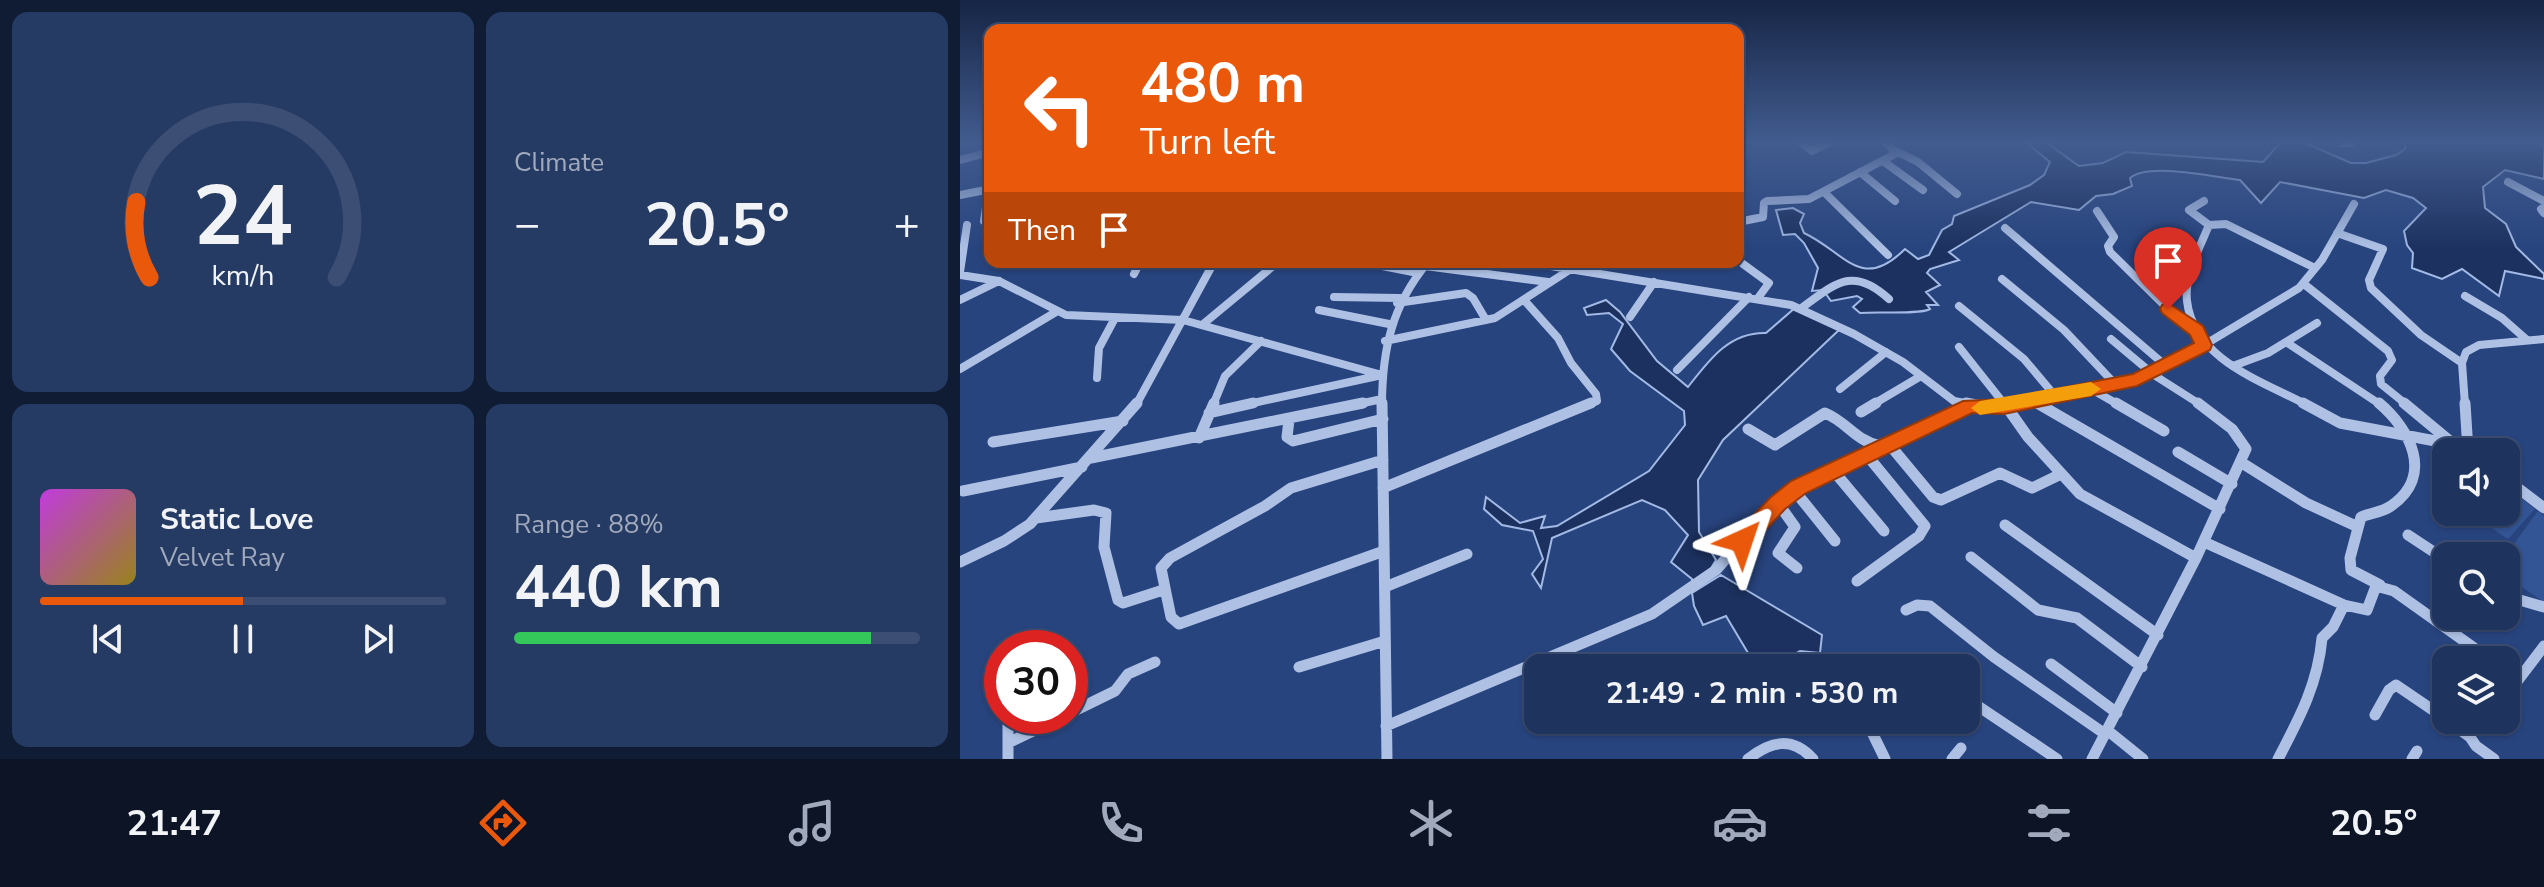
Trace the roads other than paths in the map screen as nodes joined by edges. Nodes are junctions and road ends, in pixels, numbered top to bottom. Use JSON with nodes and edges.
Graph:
{"nodes":[{"id":1,"x":1848,"y":178,"type":"edge"},
{"id":2,"x":1868,"y":178,"type":"edge"},
{"id":3,"x":1907,"y":178,"type":"edge"},
{"id":4,"x":1938,"y":178,"type":"edge"},
{"id":5,"x":2508,"y":182,"type":"dead end"},
{"id":6,"x":984,"y":190,"type":"edge"},
{"id":7,"x":1923,"y":190,"type":"dead end"},
{"id":8,"x":1824,"y":192,"type":"junction"},
{"id":9,"x":1957,"y":194,"type":"dead end"},
{"id":10,"x":960,"y":195,"type":"edge"},
{"id":11,"x":1895,"y":201,"type":"dead end"},
{"id":12,"x":2204,"y":201,"type":"dead end"},
{"id":13,"x":2544,"y":201,"type":"edge"},
{"id":14,"x":2354,"y":204,"type":"dead end"},
{"id":15,"x":2544,"y":207,"type":"edge"},
{"id":16,"x":2097,"y":211,"type":"dead end"},
{"id":17,"x":2544,"y":213,"type":"edge"},
{"id":18,"x":984,"y":221,"type":"edge"},
{"id":19,"x":1744,"y":221,"type":"edge"},
{"id":20,"x":2209,"y":225,"type":"junction"},
{"id":21,"x":963,"y":226,"type":"edge"},
{"id":22,"x":2005,"y":228,"type":"dead end"},
{"id":23,"x":2337,"y":233,"type":"junction"},
{"id":24,"x":1888,"y":255,"type":"dead end"},
{"id":25,"x":1744,"y":265,"type":"edge"},
{"id":26,"x":1137,"y":268,"type":"edge"},
{"id":27,"x":1211,"y":268,"type":"edge"},
{"id":28,"x":1271,"y":268,"type":"edge"},
{"id":29,"x":1423,"y":268,"type":"edge"},
{"id":30,"x":1432,"y":268,"type":"edge"},
{"id":31,"x":1565,"y":268,"type":"edge"},
{"id":32,"x":2315,"y":268,"type":"junction"},
{"id":33,"x":1571,"y":269,"type":"junction"},
{"id":34,"x":960,"y":273,"type":"edge"},
{"id":35,"x":1134,"y":274,"type":"dead end"},
{"id":36,"x":2002,"y":279,"type":"dead end"},
{"id":37,"x":999,"y":281,"type":"junction"},
{"id":38,"x":1548,"y":282,"type":"junction"},
{"id":39,"x":1654,"y":282,"type":"junction"},
{"id":40,"x":2304,"y":284,"type":"junction"},
{"id":41,"x":2465,"y":296,"type":"dead end"},
{"id":42,"x":1334,"y":297,"type":"dead end"},
{"id":43,"x":1754,"y":297,"type":"junction"},
{"id":44,"x":1889,"y":299,"type":"dead end"},
{"id":45,"x":960,"y":300,"type":"edge"},
{"id":46,"x":1398,"y":300,"type":"junction"},
{"id":47,"x":1524,"y":300,"type":"junction"},
{"id":48,"x":1959,"y":306,"type":"dead end"},
{"id":49,"x":1800,"y":309,"type":"junction"},
{"id":50,"x":1319,"y":310,"type":"dead end"},
{"id":51,"x":1056,"y":312,"type":"junction"},
{"id":52,"x":1630,"y":317,"type":"dead end"},
{"id":53,"x":1115,"y":318,"type":"junction"},
{"id":54,"x":1183,"y":320,"type":"junction"},
{"id":55,"x":1486,"y":320,"type":"junction"},
{"id":56,"x":2317,"y":323,"type":"dead end"},
{"id":57,"x":1389,"y":324,"type":"junction"},
{"id":58,"x":1202,"y":325,"type":"junction"},
{"id":59,"x":2196,"y":331,"type":"junction"},
{"id":60,"x":2111,"y":339,"type":"dead end"},
{"id":61,"x":2544,"y":339,"type":"edge"},
{"id":62,"x":2527,"y":340,"type":"junction"},
{"id":63,"x":1261,"y":341,"type":"junction"},
{"id":64,"x":1385,"y":341,"type":"junction"},
{"id":65,"x":2286,"y":342,"type":"junction"},
{"id":66,"x":2204,"y":345,"type":"junction"},
{"id":67,"x":1959,"y":347,"type":"dead end"},
{"id":68,"x":1886,"y":352,"type":"junction"},
{"id":69,"x":2462,"y":363,"type":"junction"},
{"id":70,"x":2166,"y":366,"type":"junction"},
{"id":71,"x":2233,"y":366,"type":"junction"},
{"id":72,"x":960,"y":369,"type":"edge"},
{"id":73,"x":1677,"y":370,"type":"dead end"},
{"id":74,"x":2152,"y":374,"type":"junction"},
{"id":75,"x":1382,"y":375,"type":"junction"},
{"id":76,"x":1921,"y":376,"type":"junction"},
{"id":77,"x":1097,"y":378,"type":"dead end"},
{"id":78,"x":2115,"y":384,"type":"junction"},
{"id":79,"x":1840,"y":389,"type":"dead end"},
{"id":80,"x":2091,"y":389,"type":"junction"},
{"id":81,"x":2056,"y":397,"type":"junction"},
{"id":82,"x":1382,"y":399,"type":"junction"},
{"id":83,"x":2033,"y":401,"type":"junction"},
{"id":84,"x":1969,"y":406,"type":"junction"},
{"id":85,"x":2004,"y":407,"type":"junction"},
{"id":86,"x":1861,"y":412,"type":"dead end"},
{"id":87,"x":1209,"y":413,"type":"junction"},
{"id":88,"x":1383,"y":419,"type":"junction"},
{"id":89,"x":1289,"y":420,"type":"junction"},
{"id":90,"x":1123,"y":421,"type":"junction"},
{"id":91,"x":1748,"y":429,"type":"dead end"},
{"id":92,"x":2164,"y":431,"type":"dead end"},
{"id":93,"x":2411,"y":436,"type":"junction"},
{"id":94,"x":1199,"y":438,"type":"junction"},
{"id":95,"x":2446,"y":438,"type":"edge"},
{"id":96,"x":2468,"y":438,"type":"edge"},
{"id":97,"x":2432,"y":441,"type":"edge"},
{"id":98,"x":993,"y":442,"type":"dead end"},
{"id":99,"x":1886,"y":446,"type":"junction"},
{"id":100,"x":2178,"y":452,"type":"dead end"},
{"id":101,"x":1866,"y":454,"type":"junction"},
{"id":102,"x":1091,"y":458,"type":"junction"},
{"id":103,"x":1383,"y":460,"type":"junction"},
{"id":104,"x":2242,"y":463,"type":"junction"},
{"id":105,"x":1082,"y":467,"type":"junction"},
{"id":106,"x":1832,"y":469,"type":"junction"},
{"id":107,"x":2061,"y":474,"type":"junction"},
{"id":108,"x":2232,"y":484,"type":"junction"},
{"id":109,"x":1383,"y":488,"type":"junction"},
{"id":110,"x":1794,"y":490,"type":"junction"},
{"id":111,"x":2520,"y":490,"type":"edge"},
{"id":112,"x":963,"y":491,"type":"dead end"},
{"id":113,"x":1778,"y":503,"type":"junction"},
{"id":114,"x":2544,"y":508,"type":"edge"},
{"id":115,"x":2220,"y":509,"type":"junction"},
{"id":116,"x":1036,"y":518,"type":"junction"},
{"id":117,"x":2005,"y":525,"type":"dead end"},
{"id":118,"x":2358,"y":527,"type":"junction"},
{"id":119,"x":1884,"y":531,"type":"dead end"},
{"id":120,"x":2408,"y":535,"type":"dead end"},
{"id":121,"x":1835,"y":541,"type":"dead end"},
{"id":122,"x":2204,"y":542,"type":"junction"},
{"id":123,"x":1384,"y":551,"type":"junction"},
{"id":124,"x":2432,"y":551,"type":"edge"},
{"id":125,"x":1467,"y":554,"type":"dead end"},
{"id":126,"x":1971,"y":557,"type":"dead end"},
{"id":127,"x":2196,"y":558,"type":"junction"},
{"id":128,"x":960,"y":562,"type":"edge"},
{"id":129,"x":1797,"y":568,"type":"dead end"},
{"id":130,"x":1857,"y":581,"type":"dead end"},
{"id":131,"x":2380,"y":585,"type":"junction"},
{"id":132,"x":1385,"y":587,"type":"junction"},
{"id":133,"x":1166,"y":593,"type":"junction"},
{"id":134,"x":2520,"y":600,"type":"edge"},
{"id":135,"x":2344,"y":605,"type":"junction"},
{"id":136,"x":2544,"y":607,"type":"edge"},
{"id":137,"x":1906,"y":610,"type":"dead end"},
{"id":138,"x":2158,"y":635,"type":"junction"},
{"id":139,"x":1385,"y":641,"type":"junction"},
{"id":140,"x":2471,"y":646,"type":"edge"},
{"id":141,"x":2544,"y":646,"type":"edge"},
{"id":142,"x":1155,"y":662,"type":"dead end"},
{"id":143,"x":2051,"y":664,"type":"dead end"},
{"id":144,"x":1299,"y":667,"type":"dead end"},
{"id":145,"x":2142,"y":667,"type":"junction"},
{"id":146,"x":2520,"y":677,"type":"edge"},
{"id":147,"x":1088,"y":704,"type":"edge"},
{"id":148,"x":1980,"y":707,"type":"edge"},
{"id":149,"x":2432,"y":710,"type":"edge"},
{"id":150,"x":2117,"y":713,"type":"junction"},
{"id":151,"x":2375,"y":715,"type":"dead end"},
{"id":152,"x":1386,"y":726,"type":"junction"},
{"id":153,"x":2106,"y":732,"type":"junction"},
{"id":154,"x":1008,"y":734,"type":"edge"},
{"id":155,"x":1027,"y":734,"type":"edge"},
{"id":156,"x":1873,"y":734,"type":"edge"},
{"id":157,"x":2466,"y":734,"type":"edge"},
{"id":158,"x":2471,"y":734,"type":"edge"},
{"id":159,"x":2470,"y":737,"type":"junction"},
{"id":160,"x":1008,"y":743,"type":"junction"},
{"id":161,"x":1008,"y":759,"type":"edge"},
{"id":162,"x":1387,"y":759,"type":"edge"},
{"id":163,"x":1748,"y":759,"type":"edge"},
{"id":164,"x":1813,"y":759,"type":"edge"},
{"id":165,"x":1885,"y":759,"type":"edge"},
{"id":166,"x":2057,"y":759,"type":"edge"},
{"id":167,"x":2092,"y":759,"type":"edge"},
{"id":168,"x":2143,"y":759,"type":"edge"},
{"id":169,"x":2278,"y":759,"type":"edge"},
{"id":170,"x":2494,"y":759,"type":"edge"}],
"edges":[{"from":1,"to":8,"type":"street"},
{"from":2,"to":11,"type":"street"},
{"from":3,"to":7,"type":"street"},
{"from":4,"to":9,"type":"street"},
{"from":5,"to":13,"type":"street"},
{"from":6,"to":10,"type":"street"},
{"from":8,"to":19,"type":"street"},
{"from":8,"to":24,"type":"street"},
{"from":12,"to":20,"type":"street"},
{"from":14,"to":23,"type":"street"},
{"from":15,"to":17,"type":"street"},
{"from":16,"to":59,"type":"street"},
{"from":18,"to":21,"type":"street"},
{"from":20,"to":32,"type":"street"},
{"from":20,"to":59,"type":"street"},
{"from":21,"to":34,"type":"street"},
{"from":22,"to":70,"type":"street"},
{"from":23,"to":32,"type":"street"},
{"from":23,"to":69,"type":"street"},
{"from":25,"to":43,"type":"street"},
{"from":26,"to":35,"type":"street"},
{"from":27,"to":54,"type":"street"},
{"from":28,"to":58,"type":"street"},
{"from":29,"to":46,"type":"street"},
{"from":30,"to":38,"type":"street"},
{"from":31,"to":33,"type":"street"},
{"from":32,"to":40,"type":"street"},
{"from":33,"to":38,"type":"street"},
{"from":33,"to":39,"type":"street"},
{"from":34,"to":37,"type":"street"},
{"from":36,"to":78,"type":"street"},
{"from":37,"to":45,"type":"street"},
{"from":37,"to":51,"type":"street"},
{"from":38,"to":47,"type":"street"},
{"from":39,"to":43,"type":"street"},
{"from":39,"to":52,"type":"street"},
{"from":40,"to":66,"type":"street"},
{"from":40,"to":95,"type":"street"},
{"from":41,"to":62,"type":"street"},
{"from":42,"to":46,"type":"street"},
{"from":43,"to":49,"type":"street"},
{"from":43,"to":73,"type":"street"},
{"from":44,"to":49,"type":"street"},
{"from":46,"to":55,"type":"street"},
{"from":46,"to":57,"type":"street"},
{"from":47,"to":55,"type":"street"},
{"from":47,"to":109,"type":"street"},
{"from":48,"to":81,"type":"street"},
{"from":49,"to":68,"type":"street"},
{"from":50,"to":57,"type":"street"},
{"from":51,"to":53,"type":"street"},
{"from":51,"to":72,"type":"street"},
{"from":53,"to":54,"type":"street"},
{"from":53,"to":77,"type":"street"},
{"from":54,"to":58,"type":"street"},
{"from":54,"to":90,"type":"street"},
{"from":55,"to":64,"type":"street"},
{"from":56,"to":65,"type":"street"},
{"from":57,"to":64,"type":"street"},
{"from":58,"to":63,"type":"street"},
{"from":59,"to":66,"type":"street"},
{"from":60,"to":74,"type":"street"},
{"from":61,"to":62,"type":"street"},
{"from":62,"to":69,"type":"street"},
{"from":63,"to":75,"type":"street"},
{"from":63,"to":87,"type":"street"},
{"from":64,"to":75,"type":"street"},
{"from":65,"to":71,"type":"street"},
{"from":65,"to":93,"type":"street"},
{"from":66,"to":70,"type":"street"},
{"from":66,"to":71,"type":"street"},
{"from":67,"to":85,"type":"street"},
{"from":68,"to":76,"type":"street"},
{"from":68,"to":79,"type":"street"},
{"from":69,"to":96,"type":"street"},
{"from":70,"to":74,"type":"street"},
{"from":71,"to":93,"type":"street"},
{"from":74,"to":78,"type":"street"},
{"from":74,"to":104,"type":"street"},
{"from":75,"to":82,"type":"street"},
{"from":75,"to":87,"type":"street"},
{"from":76,"to":84,"type":"street"},
{"from":76,"to":86,"type":"street"},
{"from":78,"to":80,"type":"street"},
{"from":80,"to":81,"type":"street"},
{"from":80,"to":92,"type":"street"},
{"from":81,"to":83,"type":"street"},
{"from":82,"to":88,"type":"street"},
{"from":82,"to":89,"type":"street"},
{"from":83,"to":85,"type":"street"},
{"from":83,"to":115,"type":"street"},
{"from":84,"to":85,"type":"street"},
{"from":84,"to":99,"type":"street"},
{"from":85,"to":107,"type":"street"},
{"from":87,"to":94,"type":"street"},
{"from":88,"to":89,"type":"street"},
{"from":88,"to":103,"type":"street"},
{"from":89,"to":94,"type":"street"},
{"from":90,"to":98,"type":"street"},
{"from":90,"to":102,"type":"street"},
{"from":91,"to":99,"type":"street"},
{"from":93,"to":97,"type":"street"},
{"from":93,"to":118,"type":"street"},
{"from":94,"to":102,"type":"street"},
{"from":99,"to":101,"type":"street"},
{"from":99,"to":107,"type":"street"},
{"from":100,"to":108,"type":"street"},
{"from":101,"to":106,"type":"street"},
{"from":101,"to":130,"type":"street"},
{"from":102,"to":105,"type":"street"},
{"from":103,"to":109,"type":"street"},
{"from":103,"to":133,"type":"street"},
{"from":104,"to":108,"type":"street"},
{"from":104,"to":118,"type":"street"},
{"from":105,"to":112,"type":"street"},
{"from":105,"to":116,"type":"street"},
{"from":106,"to":110,"type":"street"},
{"from":106,"to":119,"type":"street"},
{"from":107,"to":127,"type":"street"},
{"from":108,"to":115,"type":"street"},
{"from":109,"to":123,"type":"street"},
{"from":110,"to":113,"type":"street"},
{"from":110,"to":121,"type":"street"},
{"from":111,"to":114,"type":"street"},
{"from":113,"to":129,"type":"street"},
{"from":113,"to":152,"type":"street"},
{"from":115,"to":122,"type":"street"},
{"from":116,"to":128,"type":"street"},
{"from":116,"to":133,"type":"street"},
{"from":117,"to":138,"type":"street"},
{"from":118,"to":131,"type":"street"},
{"from":120,"to":124,"type":"street"},
{"from":122,"to":127,"type":"street"},
{"from":122,"to":135,"type":"street"},
{"from":123,"to":132,"type":"street"},
{"from":123,"to":133,"type":"street"},
{"from":125,"to":132,"type":"street"},
{"from":126,"to":145,"type":"street"},
{"from":127,"to":138,"type":"street"},
{"from":131,"to":135,"type":"street"},
{"from":131,"to":140,"type":"street"},
{"from":132,"to":139,"type":"street"},
{"from":134,"to":136,"type":"street"},
{"from":135,"to":169,"type":"street"},
{"from":137,"to":153,"type":"street"},
{"from":138,"to":145,"type":"street"},
{"from":139,"to":144,"type":"street"},
{"from":139,"to":152,"type":"street"},
{"from":141,"to":146,"type":"street"},
{"from":142,"to":147,"type":"street"},
{"from":143,"to":150,"type":"street"},
{"from":145,"to":150,"type":"street"},
{"from":148,"to":166,"type":"street"},
{"from":149,"to":151,"type":"street"},
{"from":150,"to":153,"type":"street"},
{"from":152,"to":162,"type":"street"},
{"from":153,"to":167,"type":"street"},
{"from":153,"to":168,"type":"street"},
{"from":154,"to":160,"type":"street"},
{"from":155,"to":160,"type":"street"},
{"from":156,"to":165,"type":"street"},
{"from":157,"to":159,"type":"street"},
{"from":158,"to":159,"type":"street"},
{"from":159,"to":170,"type":"street"},
{"from":160,"to":161,"type":"street"},
{"from":163,"to":164,"type":"street"}]}
